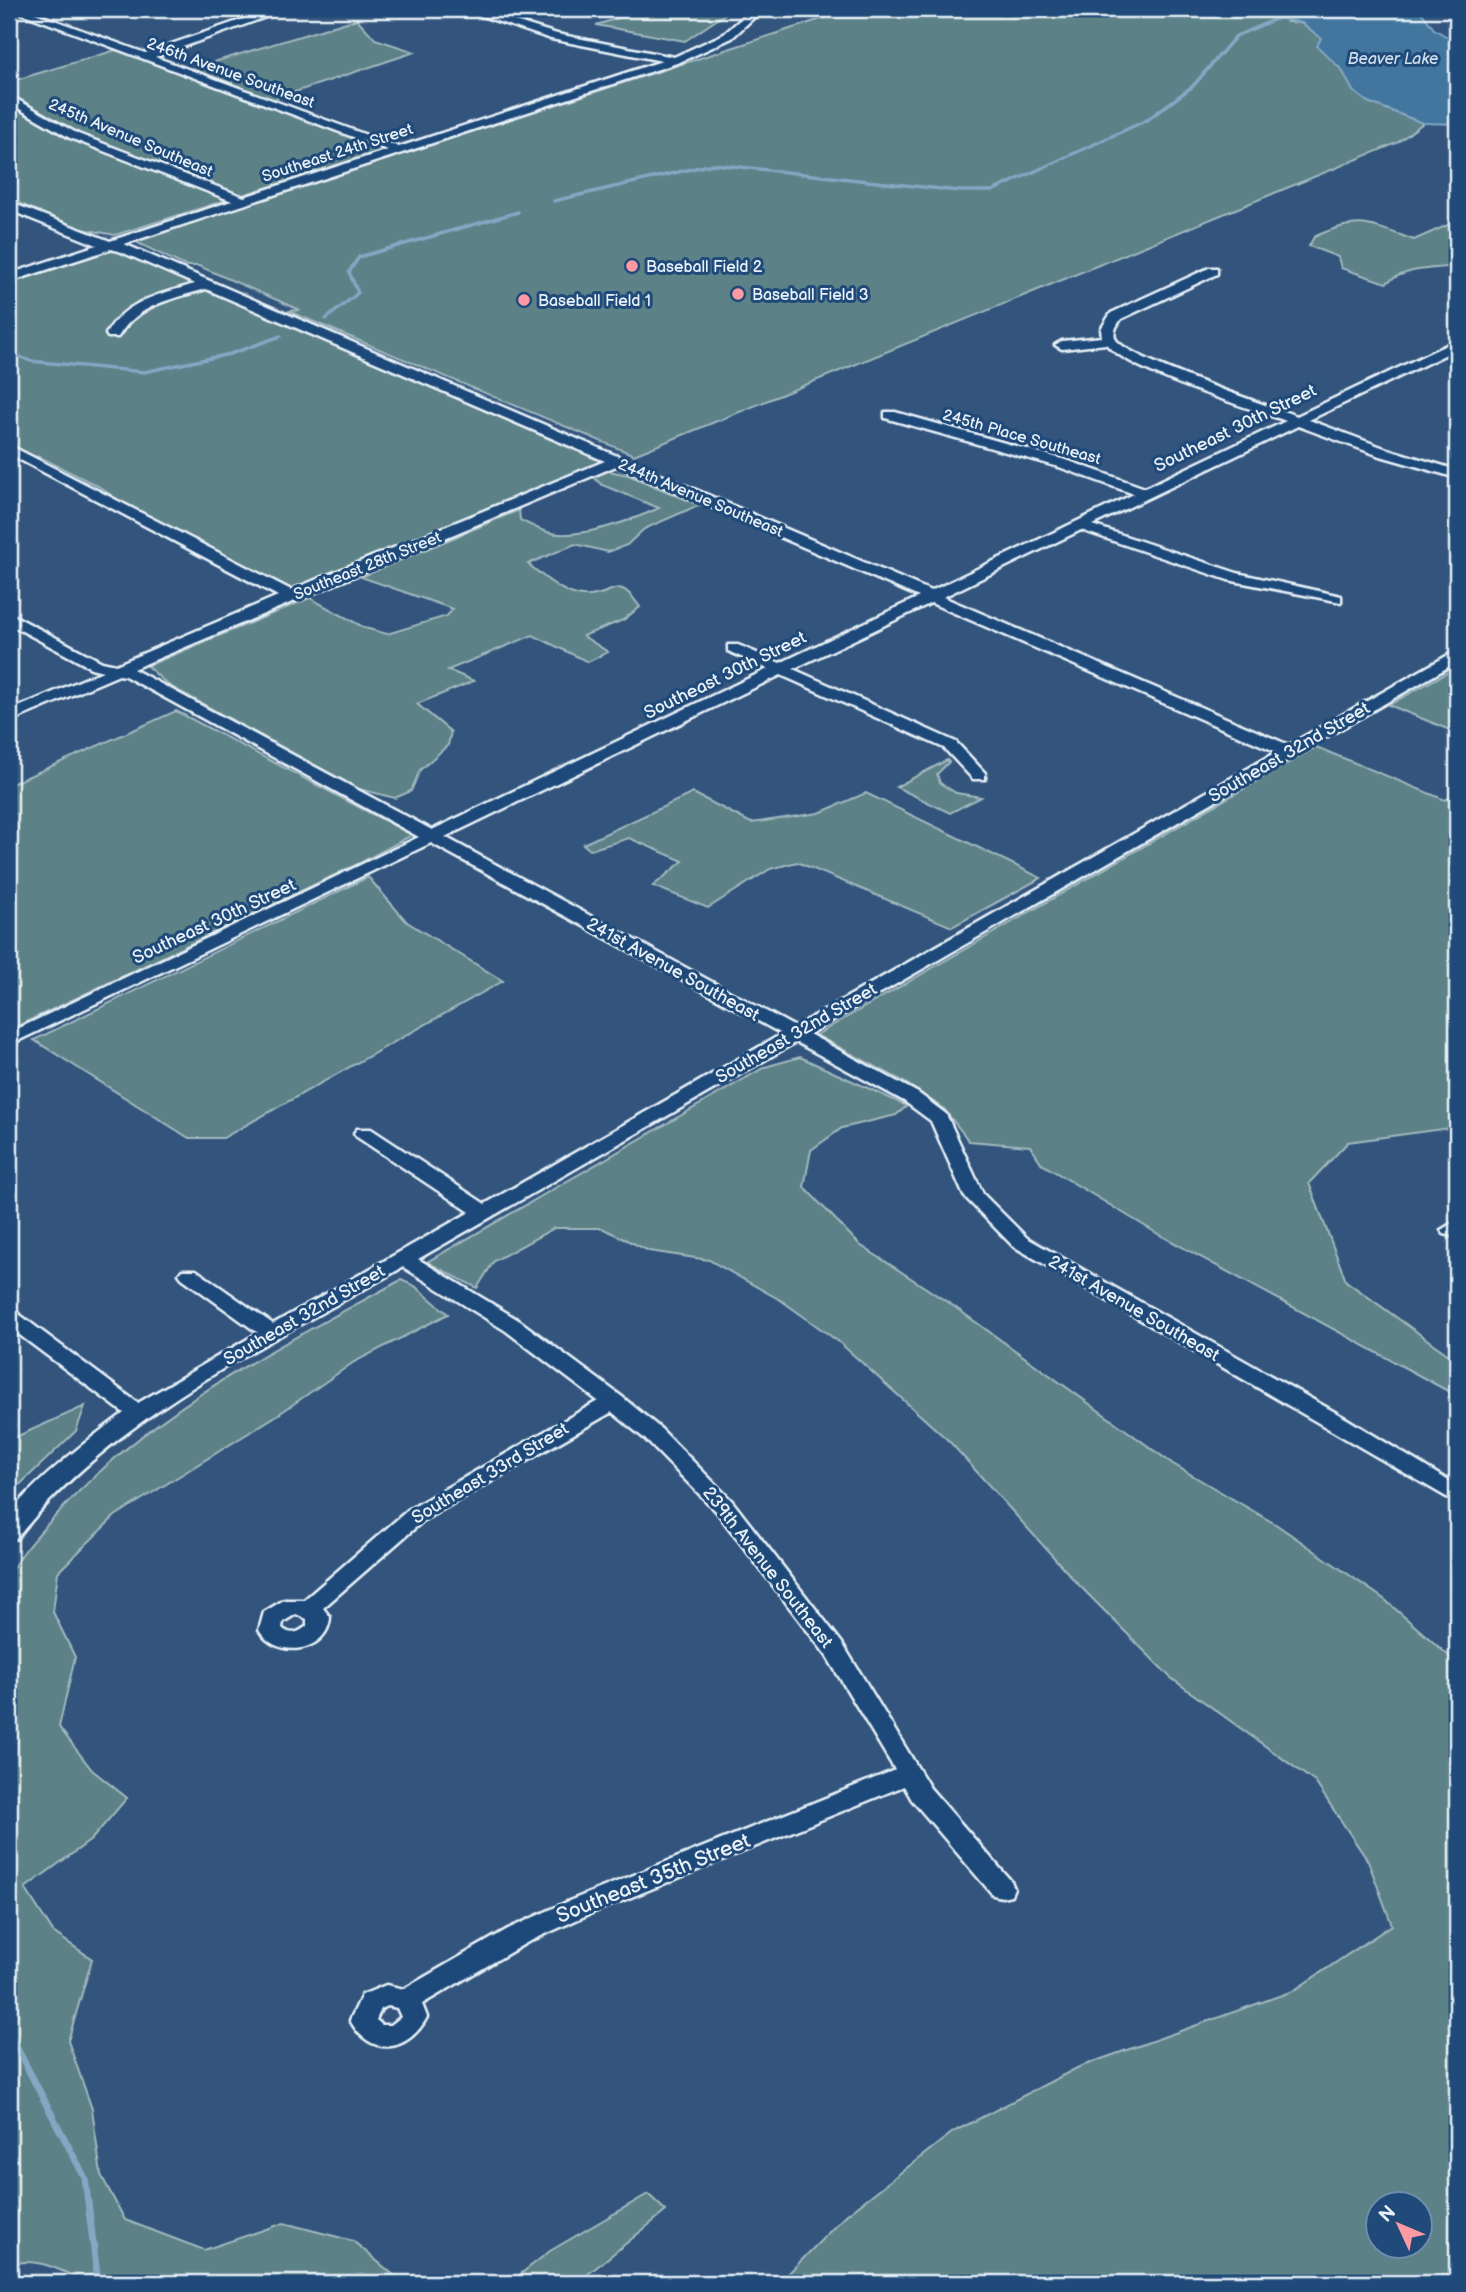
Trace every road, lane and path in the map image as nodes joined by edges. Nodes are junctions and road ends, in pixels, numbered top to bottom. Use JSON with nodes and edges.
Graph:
{"nodes":[{"id":1,"x":15,"y":9,"type":"edge"},
{"id":2,"x":283,"y":9,"type":"edge"},
{"id":3,"x":465,"y":9,"type":"edge"},
{"id":4,"x":758,"y":9,"type":"edge"},
{"id":5,"x":807,"y":9,"type":"edge"},
{"id":6,"x":821,"y":9,"type":"edge"},
{"id":7,"x":144,"y":57,"type":"junction"},
{"id":8,"x":676,"y":60,"type":"junction"},
{"id":9,"x":9,"y":98,"type":"edge"},
{"id":10,"x":398,"y":150,"type":"junction"},
{"id":11,"x":242,"y":201,"type":"junction"},
{"id":12,"x":9,"y":206,"type":"edge"},
{"id":13,"x":110,"y":245,"type":"junction"},
{"id":14,"x":1213,"y":271,"type":"dead end"},
{"id":15,"x":9,"y":278,"type":"edge"},
{"id":16,"x":208,"y":284,"type":"junction"},
{"id":17,"x":113,"y":334,"type":"dead end"},
{"id":18,"x":1109,"y":340,"type":"junction"},
{"id":19,"x":1457,"y":344,"type":"edge"},
{"id":20,"x":1062,"y":345,"type":"dead end"},
{"id":21,"x":890,"y":415,"type":"dead end"},
{"id":22,"x":1297,"y":420,"type":"junction"},
{"id":23,"x":9,"y":449,"type":"edge"},
{"id":24,"x":617,"y":461,"type":"junction"},
{"id":25,"x":1457,"y":474,"type":"edge"},
{"id":26,"x":1145,"y":493,"type":"junction"},
{"id":27,"x":1079,"y":525,"type":"junction"},
{"id":28,"x":290,"y":596,"type":"junction"},
{"id":29,"x":932,"y":596,"type":"junction"},
{"id":30,"x":1336,"y":599,"type":"dead end"},
{"id":31,"x":9,"y":618,"type":"edge"},
{"id":32,"x":733,"y":648,"type":"dead end"},
{"id":33,"x":1457,"y":656,"type":"edge"},
{"id":34,"x":117,"y":670,"type":"junction"},
{"id":35,"x":779,"y":670,"type":"junction"},
{"id":36,"x":9,"y":717,"type":"edge"},
{"id":37,"x":1290,"y":752,"type":"junction"},
{"id":38,"x":979,"y":776,"type":"dead end"},
{"id":39,"x":433,"y":838,"type":"junction"},
{"id":40,"x":793,"y":1035,"type":"junction"},
{"id":41,"x":9,"y":1040,"type":"edge"},
{"id":42,"x":364,"y":1133,"type":"dead end"},
{"id":43,"x":484,"y":1212,"type":"junction"},
{"id":44,"x":402,"y":1258,"type":"junction"},
{"id":45,"x":188,"y":1274,"type":"dead end"},
{"id":46,"x":9,"y":1317,"type":"edge"},
{"id":47,"x":272,"y":1333,"type":"junction"},
{"id":48,"x":614,"y":1401,"type":"junction"},
{"id":49,"x":137,"y":1413,"type":"junction"},
{"id":50,"x":1457,"y":1496,"type":"edge"},
{"id":51,"x":9,"y":1533,"type":"edge"},
{"id":52,"x":309,"y":1608,"type":"dead end"},
{"id":53,"x":907,"y":1775,"type":"junction"},
{"id":54,"x":1002,"y":1888,"type":"dead end"},
{"id":55,"x":407,"y":2000,"type":"dead end"}],
"edges":[{"from":1,"to":7,"type":"street","name":"246th Avenue Southeast"},
{"from":2,"to":7,"type":"street"},
{"from":3,"to":8,"type":"street"},
{"from":4,"to":8,"type":"street","name":"Southeast 24th Street"},
{"from":5,"to":6,"type":"street"},
{"from":7,"to":10,"type":"street","name":"246th Avenue Southeast"},
{"from":8,"to":10,"type":"street","name":"Southeast 24th Street"},
{"from":9,"to":11,"type":"street","name":"245th Avenue Southeast"},
{"from":10,"to":11,"type":"street","name":"Southeast 24th Street"},
{"from":11,"to":13,"type":"street","name":"Southeast 24th Street"},
{"from":12,"to":13,"type":"street","name":"244th Avenue Southeast"},
{"from":13,"to":15,"type":"street","name":"Southeast 24th Street"},
{"from":13,"to":16,"type":"street","name":"244th Avenue Southeast"},
{"from":14,"to":18,"type":"street"},
{"from":16,"to":17,"type":"street"},
{"from":16,"to":24,"type":"street","name":"244th Avenue Southeast"},
{"from":18,"to":20,"type":"street"},
{"from":18,"to":22,"type":"street"},
{"from":19,"to":22,"type":"street","name":"Southeast 30th Street"},
{"from":21,"to":26,"type":"street","name":"245th Place Southeast"},
{"from":22,"to":25,"type":"street"},
{"from":22,"to":26,"type":"street","name":"Southeast 30th Street"},
{"from":23,"to":28,"type":"street"},
{"from":24,"to":28,"type":"street","name":"Southeast 28th Street"},
{"from":24,"to":29,"type":"street","name":"244th Avenue Southeast"},
{"from":26,"to":27,"type":"street","name":"Southeast 30th Street"},
{"from":27,"to":29,"type":"street","name":"Southeast 30th Street"},
{"from":27,"to":30,"type":"street"},
{"from":28,"to":34,"type":"street","name":"Southeast 28th Street"},
{"from":29,"to":35,"type":"street","name":"Southeast 30th Street"},
{"from":29,"to":37,"type":"street","name":"244th Avenue Southeast"},
{"from":31,"to":34,"type":"street","name":"241st Avenue Southeast"},
{"from":32,"to":35,"type":"street"},
{"from":33,"to":37,"type":"street","name":"Southeast 32nd Street"},
{"from":34,"to":36,"type":"street","name":"Southeast 28th Street"},
{"from":34,"to":39,"type":"street","name":"241st Avenue Southeast"},
{"from":35,"to":38,"type":"street"},
{"from":35,"to":39,"type":"street","name":"Southeast 30th Street"},
{"from":37,"to":40,"type":"street","name":"Southeast 32nd Street"},
{"from":39,"to":40,"type":"street","name":"241st Avenue Southeast"},
{"from":39,"to":41,"type":"street","name":"Southeast 30th Street"},
{"from":40,"to":43,"type":"street","name":"Southeast 32nd Street"},
{"from":40,"to":50,"type":"street","name":"241st Avenue Southeast"},
{"from":42,"to":43,"type":"street"},
{"from":43,"to":44,"type":"street","name":"Southeast 32nd Street"},
{"from":44,"to":47,"type":"street","name":"Southeast 32nd Street"},
{"from":44,"to":48,"type":"street","name":"239th Avenue Southeast"},
{"from":45,"to":47,"type":"street"},
{"from":46,"to":49,"type":"street"},
{"from":47,"to":49,"type":"street","name":"Southeast 32nd Street"},
{"from":48,"to":52,"type":"street","name":"Southeast 33rd Street"},
{"from":48,"to":53,"type":"street","name":"239th Avenue Southeast"},
{"from":49,"to":51,"type":"street","name":"Southeast 32nd Street"},
{"from":53,"to":54,"type":"street","name":"239th Avenue Southeast"},
{"from":53,"to":55,"type":"street","name":"Southeast 35th Street"}]}
